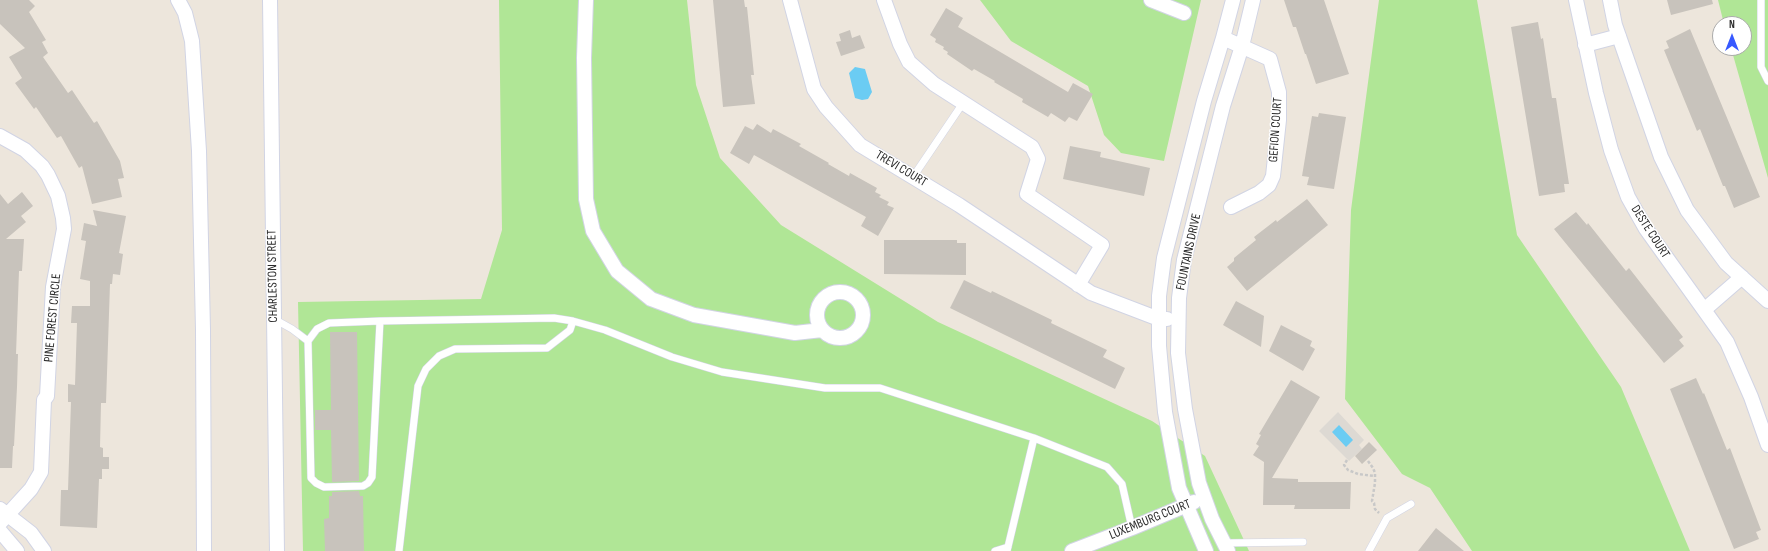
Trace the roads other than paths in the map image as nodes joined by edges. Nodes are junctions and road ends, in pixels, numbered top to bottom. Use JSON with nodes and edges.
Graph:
{"nodes":[{"id":1,"x":270,"y":0,"type":"edge"},
{"id":2,"x":586,"y":0,"type":"edge"},
{"id":3,"x":790,"y":0,"type":"edge"},
{"id":4,"x":884,"y":0,"type":"edge"},
{"id":5,"x":1151,"y":0,"type":"edge"},
{"id":6,"x":1233,"y":0,"type":"edge"},
{"id":7,"x":1253,"y":0,"type":"edge"},
{"id":8,"x":1576,"y":0,"type":"edge"},
{"id":9,"x":1610,"y":0,"type":"edge"},
{"id":10,"x":1761,"y":0,"type":"edge"},
{"id":11,"x":182,"y":1,"type":"edge"},
{"id":12,"x":1184,"y":13,"type":"dead end"},
{"id":13,"x":1619,"y":36,"type":"junction"},
{"id":14,"x":1223,"y":38,"type":"junction"},
{"id":15,"x":1585,"y":45,"type":"junction"},
{"id":16,"x":1242,"y":46,"type":"junction"},
{"id":17,"x":1768,"y":81,"type":"edge"},
{"id":18,"x":963,"y":103,"type":"junction"},
{"id":19,"x":0,"y":136,"type":"edge"},
{"id":20,"x":914,"y":177,"type":"junction"},
{"id":21,"x":1231,"y":207,"type":"dead end"},
{"id":22,"x":1742,"y":277,"type":"junction"},
{"id":23,"x":1078,"y":285,"type":"junction"},
{"id":24,"x":1768,"y":301,"type":"edge"},
{"id":25,"x":1704,"y":310,"type":"junction"},
{"id":26,"x":1159,"y":318,"type":"junction"},
{"id":27,"x":1178,"y":318,"type":"junction"},
{"id":28,"x":273,"y":319,"type":"junction"},
{"id":29,"x":380,"y":321,"type":"junction"},
{"id":30,"x":573,"y":321,"type":"junction"},
{"id":31,"x":822,"y":330,"type":"dead end"},
{"id":32,"x":308,"y":341,"type":"junction"},
{"id":33,"x":1034,"y":438,"type":"junction"},
{"id":34,"x":1768,"y":445,"type":"edge"},
{"id":35,"x":1204,"y":498,"type":"junction"},
{"id":36,"x":1411,"y":504,"type":"dead end"},
{"id":37,"x":1186,"y":506,"type":"junction"},
{"id":38,"x":3,"y":515,"type":"edge"},
{"id":39,"x":1132,"y":528,"type":"junction"},
{"id":40,"x":0,"y":531,"type":"edge"},
{"id":41,"x":1303,"y":542,"type":"dead end"},
{"id":42,"x":1226,"y":547,"type":"edge"},
{"id":43,"x":1007,"y":549,"type":"edge"},
{"id":44,"x":17,"y":551,"type":"edge"},
{"id":45,"x":44,"y":551,"type":"edge"},
{"id":46,"x":204,"y":551,"type":"edge"},
{"id":47,"x":277,"y":551,"type":"edge"},
{"id":48,"x":399,"y":551,"type":"edge"},
{"id":49,"x":995,"y":551,"type":"edge"},
{"id":50,"x":1072,"y":551,"type":"edge"},
{"id":51,"x":1206,"y":551,"type":"edge"},
{"id":52,"x":1369,"y":551,"type":"edge"}],
"edges":[{"from":1,"to":28,"type":"street","name":"CHARLESTON STREET"},
{"from":2,"to":31,"type":"street"},
{"from":3,"to":20,"type":"street","name":"TREVI COURT"},
{"from":4,"to":18,"type":"street"},
{"from":5,"to":12,"type":"street"},
{"from":6,"to":14,"type":"street","name":"FOUNTAINS DRIVE"},
{"from":7,"to":16,"type":"street","name":"FOUNTAINS DRIVE"},
{"from":8,"to":15,"type":"street","name":"DESTE COURT"},
{"from":9,"to":13,"type":"street"},
{"from":10,"to":17,"type":"lane"},
{"from":11,"to":46,"type":"street"},
{"from":13,"to":15,"type":"street"},
{"from":13,"to":22,"type":"street"},
{"from":14,"to":16,"type":"street","name":"GEFION COURT"},
{"from":14,"to":26,"type":"street","name":"FOUNTAINS DRIVE"},
{"from":15,"to":25,"type":"street","name":"DESTE COURT"},
{"from":16,"to":21,"type":"street","name":"GEFION COURT"},
{"from":16,"to":27,"type":"street","name":"FOUNTAINS DRIVE"},
{"from":18,"to":20,"type":"lane"},
{"from":18,"to":23,"type":"street"},
{"from":19,"to":38,"type":"street","name":"PINE FOREST CIRCLE"},
{"from":20,"to":23,"type":"street","name":"TREVI COURT"},
{"from":22,"to":24,"type":"street"},
{"from":22,"to":25,"type":"street"},
{"from":23,"to":26,"type":"street","name":"TREVI COURT"},
{"from":25,"to":34,"type":"street","name":"DESTE COURT"},
{"from":26,"to":27,"type":"street","name":"TREVI COURT"},
{"from":26,"to":37,"type":"street","name":"FOUNTAINS DRIVE"},
{"from":27,"to":35,"type":"street","name":"FOUNTAINS DRIVE"},
{"from":28,"to":32,"type":"lane"},
{"from":28,"to":47,"type":"street","name":"CHARLESTON STREET"},
{"from":29,"to":30,"type":"lane"},
{"from":29,"to":32,"type":"lane"},
{"from":29,"to":32,"type":"lane"},
{"from":30,"to":33,"type":"lane"},
{"from":30,"to":48,"type":"lane"},
{"from":33,"to":39,"type":"lane"},
{"from":33,"to":43,"type":"lane"},
{"from":35,"to":37,"type":"street","name":"LUXEMBURG COURT"},
{"from":35,"to":42,"type":"street","name":"FOUNTAINS DRIVE"},
{"from":36,"to":52,"type":"lane"},
{"from":37,"to":39,"type":"street","name":"LUXEMBURG COURT"},
{"from":37,"to":51,"type":"street","name":"FOUNTAINS DRIVE"},
{"from":38,"to":45,"type":"street"},
{"from":39,"to":50,"type":"street","name":"LUXEMBURG COURT"},
{"from":40,"to":44,"type":"street"},
{"from":41,"to":42,"type":"lane"},
{"from":43,"to":49,"type":"lane"}]}
